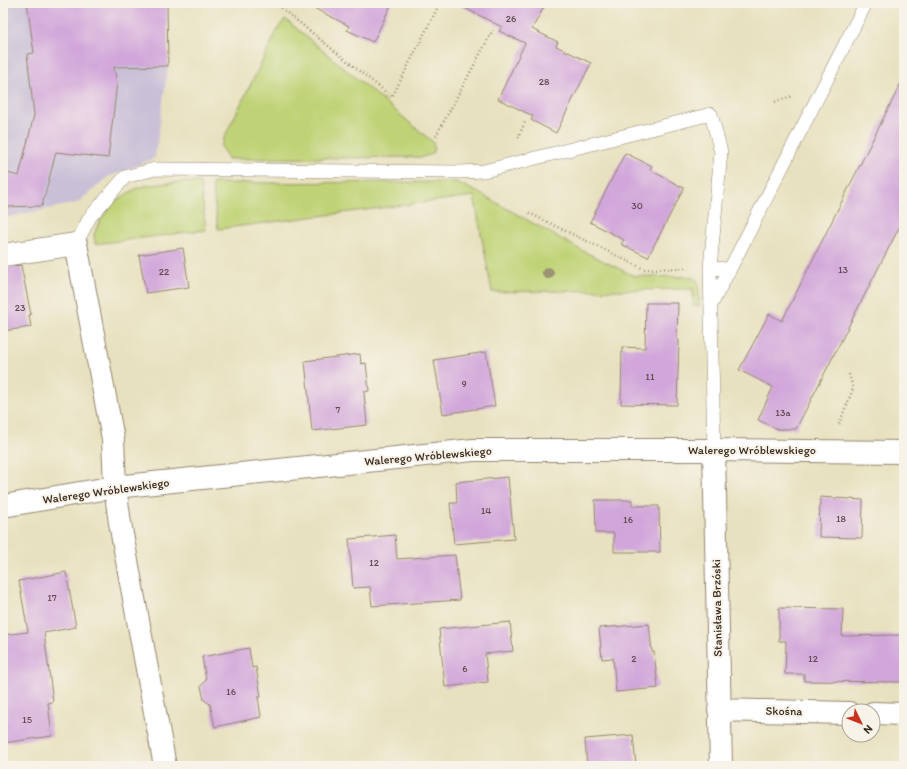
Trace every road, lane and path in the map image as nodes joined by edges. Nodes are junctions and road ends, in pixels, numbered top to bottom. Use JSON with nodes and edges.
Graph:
{"nodes":[{"id":1,"x":276,"y":3,"type":"edge"},
{"id":2,"x":440,"y":3,"type":"edge"},
{"id":3,"x":866,"y":3,"type":"edge"},
{"id":4,"x":493,"y":30,"type":"dead end"},
{"id":5,"x":436,"y":136,"type":"dead end"},
{"id":6,"x":528,"y":213,"type":"dead end"},
{"id":7,"x":76,"y":244,"type":"junction"},
{"id":8,"x":3,"y":254,"type":"edge"},
{"id":9,"x":710,"y":268,"type":"junction"},
{"id":10,"x":730,"y":269,"type":"junction"},
{"id":11,"x":711,"y":304,"type":"junction"},
{"id":12,"x":849,"y":374,"type":"dead end"},
{"id":13,"x":714,"y":450,"type":"junction"},
{"id":14,"x":827,"y":451,"type":"junction"},
{"id":15,"x":904,"y":452,"type":"edge"},
{"id":16,"x":116,"y":487,"type":"junction"},
{"id":17,"x":3,"y":506,"type":"edge"},
{"id":18,"x":720,"y":710,"type":"junction"},
{"id":19,"x":841,"y":713,"type":"edge"},
{"id":20,"x":881,"y":713,"type":"edge"},
{"id":21,"x":904,"y":714,"type":"edge"},
{"id":22,"x":161,"y":766,"type":"edge"},
{"id":23,"x":721,"y":766,"type":"edge"}],
"edges":[{"from":1,"to":2,"type":"path"},
{"from":3,"to":10,"type":"lane"},
{"from":4,"to":5,"type":"path"},
{"from":6,"to":9,"type":"path"},
{"from":7,"to":8,"type":"street"},
{"from":7,"to":9,"type":"lane"},
{"from":7,"to":16,"type":"street"},
{"from":9,"to":10,"type":"lane"},
{"from":9,"to":11,"type":"lane"},
{"from":10,"to":11,"type":"lane"},
{"from":11,"to":13,"type":"lane"},
{"from":12,"to":14,"type":"path"},
{"from":13,"to":14,"type":"street","name":"Walerego Wróblewskiego"},
{"from":13,"to":16,"type":"street","name":"Walerego Wróblewskiego"},
{"from":13,"to":18,"type":"street","name":"Stanisława Brzóski"},
{"from":14,"to":15,"type":"street","name":"Walerego Wróblewskiego"},
{"from":16,"to":17,"type":"street","name":"Walerego Wróblewskiego"},
{"from":16,"to":22,"type":"street"},
{"from":18,"to":19,"type":"street","name":"Skośna"},
{"from":18,"to":23,"type":"street","name":"Stanisława Brzóski"},
{"from":20,"to":21,"type":"street"}]}
